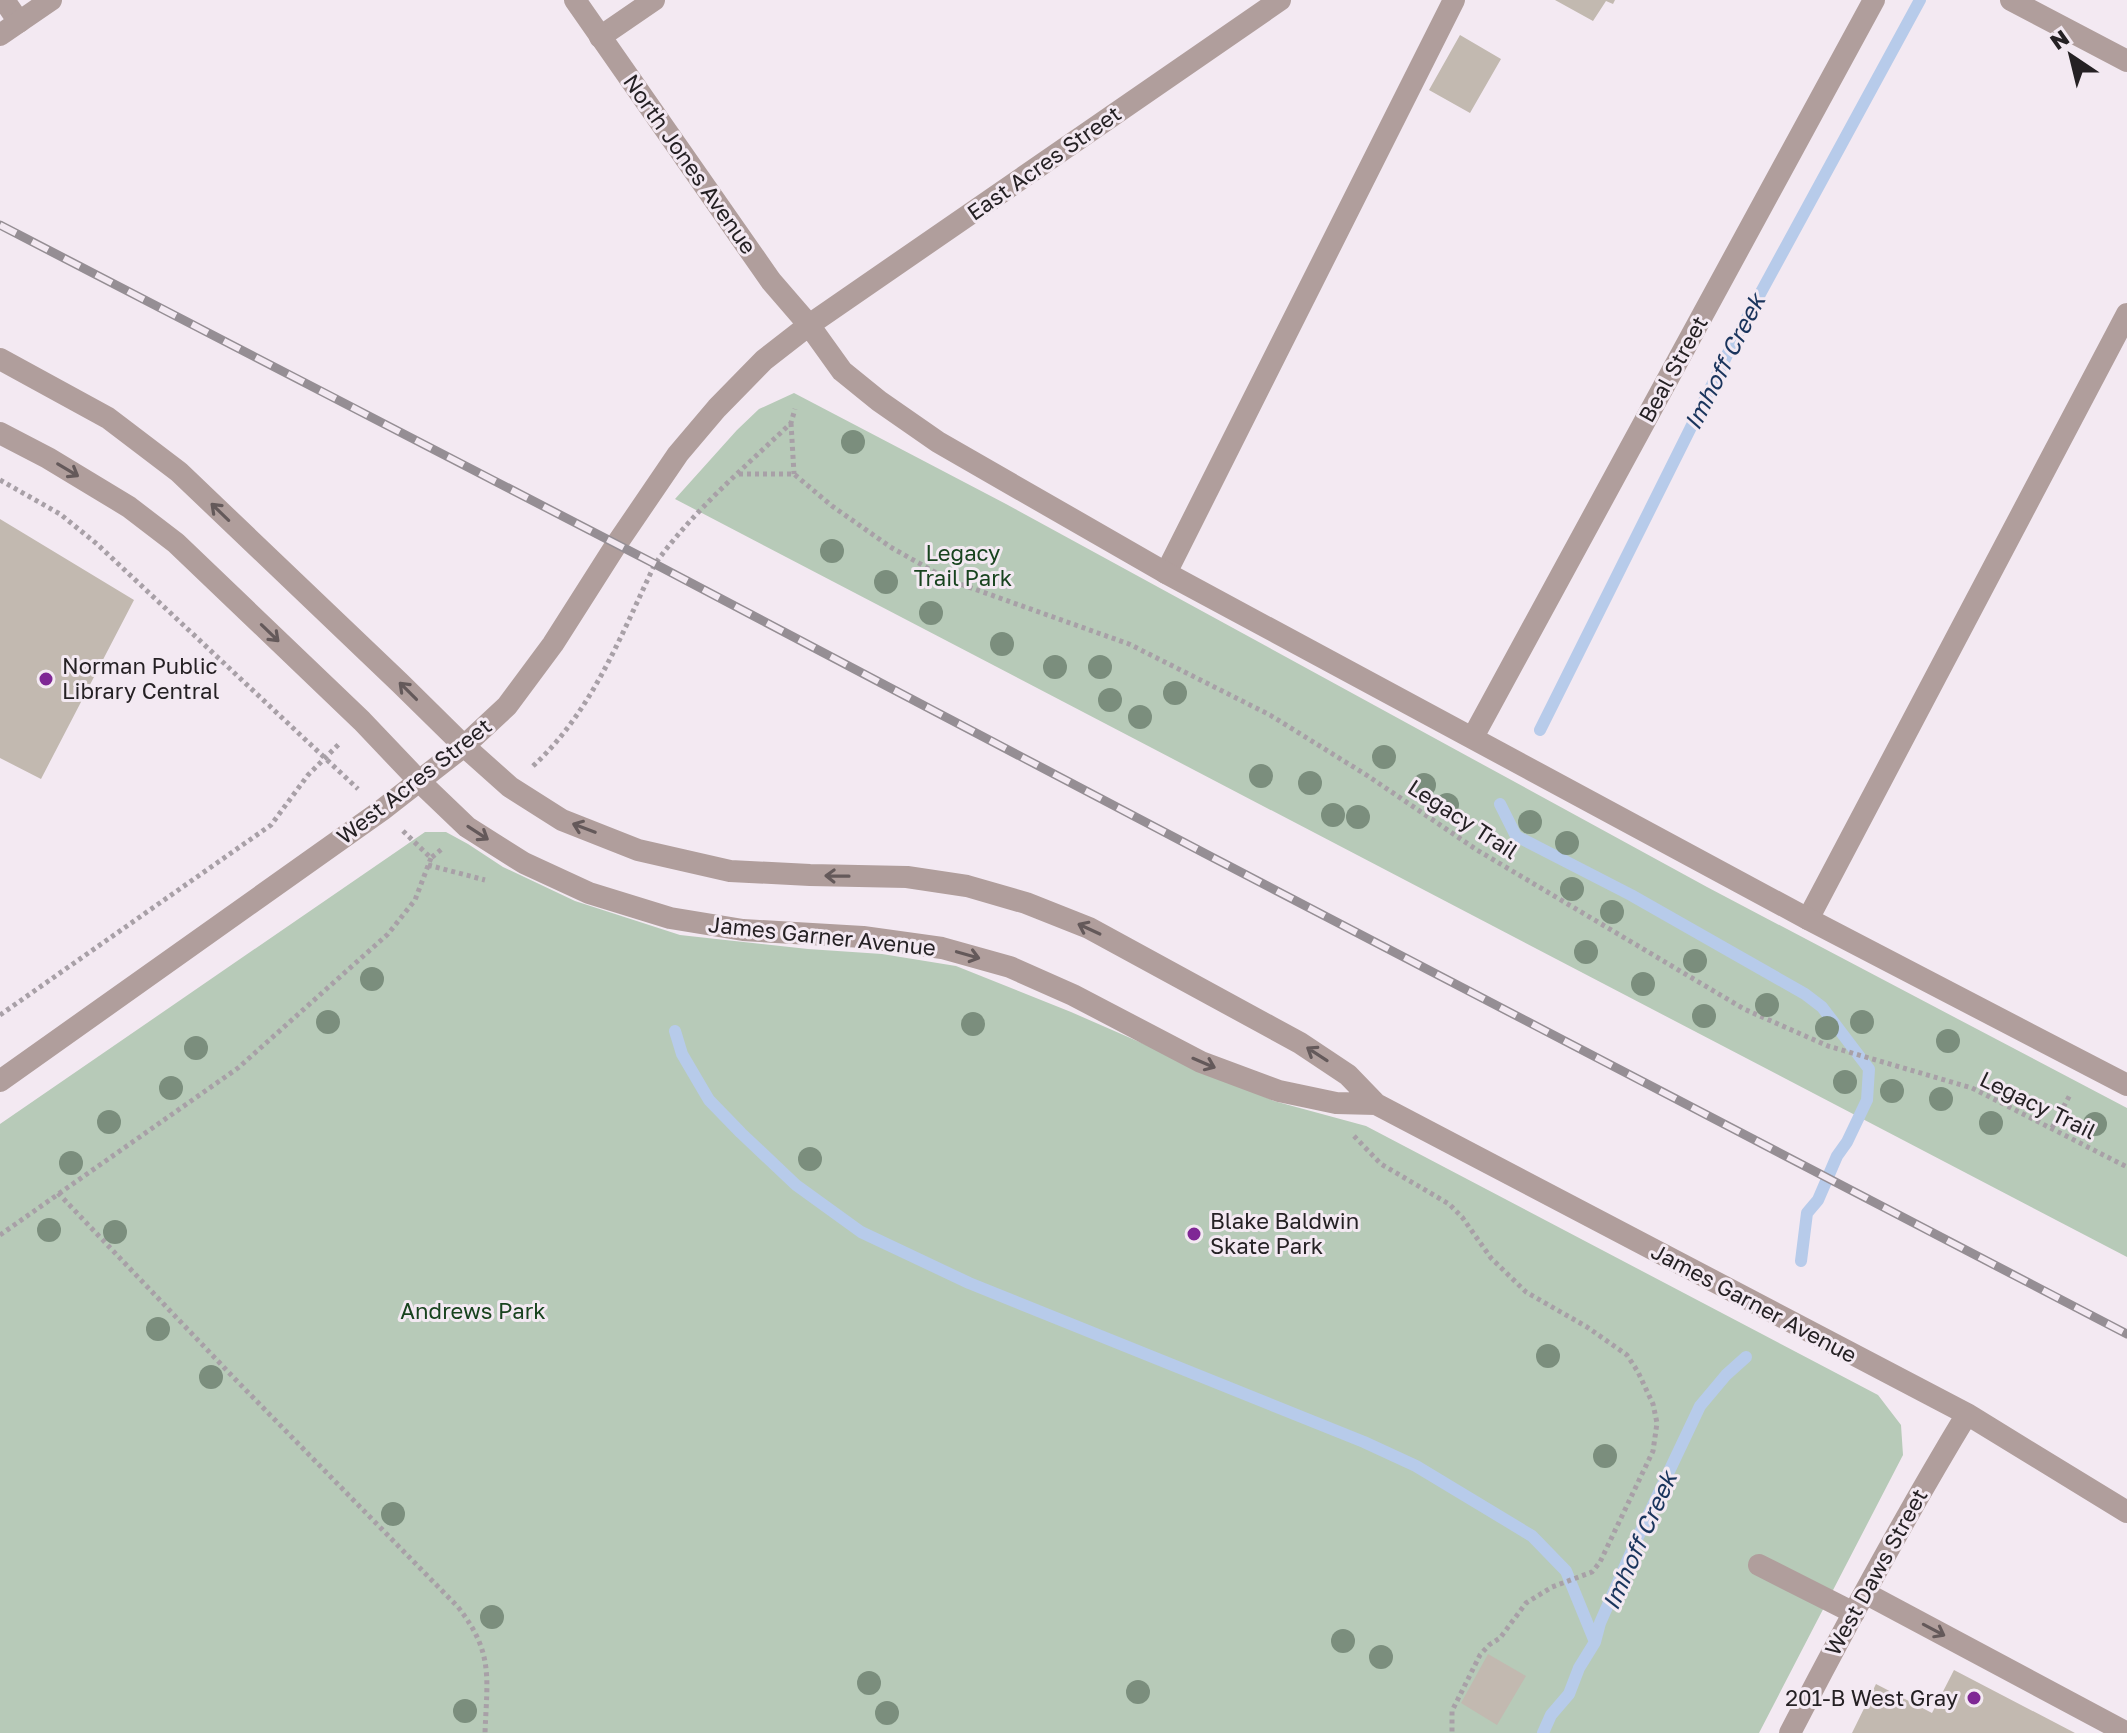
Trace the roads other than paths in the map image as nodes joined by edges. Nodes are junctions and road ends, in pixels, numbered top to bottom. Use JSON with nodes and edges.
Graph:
{"nodes":[{"id":1,"x":4,"y":0,"type":"edge"},
{"id":2,"x":51,"y":0,"type":"edge"},
{"id":3,"x":575,"y":0,"type":"edge"},
{"id":4,"x":654,"y":0,"type":"edge"},
{"id":5,"x":1280,"y":0,"type":"edge"},
{"id":6,"x":1454,"y":0,"type":"edge"},
{"id":7,"x":1874,"y":0,"type":"edge"},
{"id":8,"x":2011,"y":0,"type":"edge"},
{"id":9,"x":19,"y":22,"type":"junction"},
{"id":10,"x":0,"y":35,"type":"edge"},
{"id":11,"x":600,"y":37,"type":"junction"},
{"id":12,"x":2127,"y":61,"type":"edge"},
{"id":13,"x":2127,"y":314,"type":"edge"},
{"id":14,"x":809,"y":325,"type":"junction"},
{"id":15,"x":0,"y":359,"type":"edge"},
{"id":16,"x":0,"y":433,"type":"edge"},
{"id":17,"x":1166,"y":573,"type":"junction"},
{"id":18,"x":1473,"y":737,"type":"junction"},
{"id":19,"x":464,"y":746,"type":"junction"},
{"id":20,"x":420,"y":782,"type":"junction"},
{"id":21,"x":1808,"y":919,"type":"junction"},
{"id":22,"x":0,"y":1081,"type":"edge"},
{"id":23,"x":2127,"y":1085,"type":"edge"},
{"id":24,"x":1376,"y":1104,"type":"junction"},
{"id":25,"x":1967,"y":1414,"type":"junction"},
{"id":26,"x":2127,"y":1512,"type":"edge"},
{"id":27,"x":1759,"y":1565,"type":"dead end"},
{"id":28,"x":1865,"y":1593,"type":"junction"},
{"id":29,"x":1854,"y":1613,"type":"junction"},
{"id":30,"x":1790,"y":1733,"type":"edge"},
{"id":31,"x":2127,"y":1733,"type":"edge"}],
"edges":[{"from":1,"to":9,"type":"street"},
{"from":2,"to":9,"type":"street"},
{"from":3,"to":11,"type":"street","name":"North Jones Avenue"},
{"from":4,"to":11,"type":"street"},
{"from":5,"to":14,"type":"street","name":"East Acres Street"},
{"from":6,"to":17,"type":"street"},
{"from":7,"to":18,"type":"street","name":"Beal Street"},
{"from":8,"to":12,"type":"street"},
{"from":9,"to":10,"type":"street"},
{"from":11,"to":14,"type":"street","name":"North Jones Avenue"},
{"from":13,"to":21,"type":"street"},
{"from":14,"to":17,"type":"street","name":"North Jones Avenue"},
{"from":14,"to":19,"type":"street","name":"West Acres Street"},
{"from":19,"to":15,"type":"street","name":"James Garner Avenue","one_way":true},
{"from":16,"to":20,"type":"street","name":"James Garner Avenue","one_way":true},
{"from":17,"to":18,"type":"street","name":"North Jones Avenue"},
{"from":18,"to":21,"type":"street","name":"North Jones Avenue"},
{"from":19,"to":20,"type":"street","name":"West Acres Street"},
{"from":24,"to":19,"type":"street","name":"James Garner Avenue","one_way":true},
{"from":20,"to":22,"type":"street","name":"West Acres Street"},
{"from":20,"to":24,"type":"street","name":"James Garner Avenue","one_way":true},
{"from":21,"to":23,"type":"street","name":"North Jones Avenue"},
{"from":24,"to":25,"type":"street","name":"James Garner Avenue"},
{"from":25,"to":26,"type":"street","name":"James Garner Avenue"},
{"from":25,"to":28,"type":"street","name":"West Daws Street"},
{"from":27,"to":29,"type":"street"},
{"from":28,"to":29,"type":"street","name":"West Daws Street"},
{"from":28,"to":31,"type":"street","one_way":true},
{"from":29,"to":30,"type":"street","name":"West Daws Street"}]}
